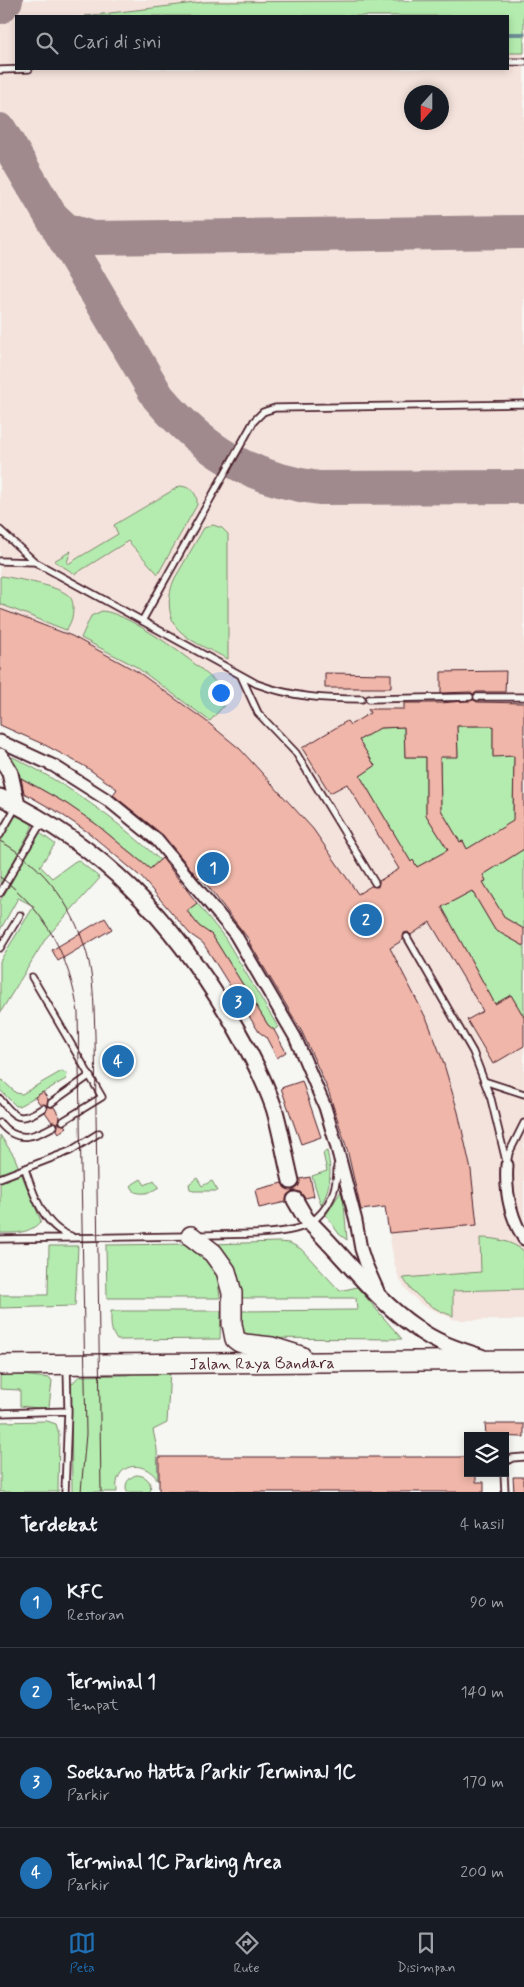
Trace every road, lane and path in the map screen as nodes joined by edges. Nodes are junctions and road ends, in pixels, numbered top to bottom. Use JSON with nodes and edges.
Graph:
{"nodes":[{"id":1,"x":509,"y":62,"type":"edge"},
{"id":2,"x":524,"y":62,"type":"edge"},
{"id":3,"x":15,"y":69,"type":"edge"},
{"id":4,"x":0,"y":70,"type":"edge"},
{"id":5,"x":524,"y":404,"type":"edge"},
{"id":6,"x":0,"y":530,"type":"edge"},
{"id":7,"x":0,"y":561,"type":"edge"},
{"id":8,"x":35,"y":562,"type":"junction"},
{"id":9,"x":142,"y":621,"type":"junction"},
{"id":10,"x":241,"y":676,"type":"junction"},
{"id":11,"x":477,"y":697,"type":"dead end"},
{"id":12,"x":524,"y":697,"type":"edge"},
{"id":13,"x":470,"y":698,"type":"dead end"},
{"id":14,"x":0,"y":741,"type":"edge"},
{"id":15,"x":0,"y":756,"type":"edge"},
{"id":16,"x":0,"y":798,"type":"edge"},
{"id":17,"x":17,"y":805,"type":"junction"},
{"id":18,"x":50,"y":825,"type":"junction"},
{"id":19,"x":0,"y":835,"type":"edge"},
{"id":20,"x":375,"y":883,"type":"dead end"},
{"id":21,"x":0,"y":893,"type":"edge"},
{"id":22,"x":20,"y":915,"type":"dead end"},
{"id":23,"x":407,"y":937,"type":"dead end"},
{"id":24,"x":0,"y":948,"type":"edge"},
{"id":25,"x":32,"y":978,"type":"dead end"},
{"id":26,"x":89,"y":1076,"type":"junction"},
{"id":27,"x":484,"y":1081,"type":"junction"},
{"id":28,"x":524,"y":1094,"type":"edge"},
{"id":29,"x":0,"y":1099,"type":"edge"},
{"id":30,"x":51,"y":1103,"type":"dead end"},
{"id":31,"x":43,"y":1108,"type":"dead end"},
{"id":32,"x":63,"y":1121,"type":"dead end"},
{"id":33,"x":0,"y":1123,"type":"edge"},
{"id":34,"x":524,"y":1123,"type":"edge"},
{"id":35,"x":54,"y":1126,"type":"dead end"},
{"id":36,"x":98,"y":1133,"type":"dead end"},
{"id":37,"x":336,"y":1144,"type":"junction"},
{"id":38,"x":507,"y":1165,"type":"junction"},
{"id":39,"x":25,"y":1169,"type":"junction"},
{"id":40,"x":0,"y":1178,"type":"edge"},
{"id":41,"x":291,"y":1181,"type":"dead end"},
{"id":42,"x":295,"y":1200,"type":"dead end"},
{"id":43,"x":310,"y":1223,"type":"junction"},
{"id":44,"x":191,"y":1236,"type":"junction"},
{"id":45,"x":75,"y":1238,"type":"junction"},
{"id":46,"x":0,"y":1239,"type":"edge"},
{"id":47,"x":524,"y":1239,"type":"edge"},
{"id":48,"x":384,"y":1301,"type":"junction"},
{"id":49,"x":492,"y":1360,"type":"junction"},
{"id":50,"x":524,"y":1360,"type":"edge"},
{"id":51,"x":318,"y":1361,"type":"junction"},
{"id":52,"x":66,"y":1364,"type":"junction"},
{"id":53,"x":0,"y":1365,"type":"edge"},
{"id":54,"x":68,"y":1411,"type":"junction"},
{"id":55,"x":0,"y":1413,"type":"edge"},
{"id":56,"x":524,"y":1457,"type":"edge"},
{"id":57,"x":509,"y":1460,"type":"edge"},
{"id":58,"x":504,"y":1477,"type":"edge"},
{"id":59,"x":65,"y":1492,"type":"edge"},
{"id":60,"x":505,"y":1492,"type":"edge"}],
"edges":[{"from":1,"to":2,"type":"lane"},
{"from":3,"to":4,"type":"lane"},
{"from":5,"to":9,"type":"lane"},
{"from":6,"to":8,"type":"lane"},
{"from":7,"to":8,"type":"lane"},
{"from":8,"to":9,"type":"lane"},
{"from":9,"to":10,"type":"lane"},
{"from":10,"to":13,"type":"lane"},
{"from":10,"to":20,"type":"lane"},
{"from":11,"to":12,"type":"lane"},
{"from":14,"to":37,"type":"street"},
{"from":15,"to":17,"type":"street"},
{"from":16,"to":17,"type":"street"},
{"from":17,"to":18,"type":"street"},
{"from":17,"to":19,"type":"lane"},
{"from":18,"to":21,"type":"lane"},
{"from":18,"to":41,"type":"street"},
{"from":22,"to":24,"type":"lane"},
{"from":23,"to":27,"type":"lane"},
{"from":25,"to":26,"type":"lane"},
{"from":26,"to":30,"type":"lane"},
{"from":26,"to":32,"type":"lane"},
{"from":27,"to":28,"type":"lane"},
{"from":27,"to":38,"type":"lane"},
{"from":29,"to":31,"type":"lane"},
{"from":33,"to":35,"type":"lane"},
{"from":34,"to":38,"type":"lane"},
{"from":36,"to":39,"type":"lane"},
{"from":37,"to":43,"type":"lane"},
{"from":37,"to":48,"type":"street"},
{"from":38,"to":47,"type":"street"},
{"from":39,"to":40,"type":"lane"},
{"from":39,"to":45,"type":"lane"},
{"from":42,"to":43,"type":"street"},
{"from":43,"to":44,"type":"lane"},
{"from":43,"to":48,"type":"street"},
{"from":44,"to":45,"type":"lane"},
{"from":44,"to":51,"type":"main road"},
{"from":45,"to":46,"type":"lane"},
{"from":48,"to":49,"type":"street"},
{"from":49,"to":50,"type":"main road","name":"Jalan Raya Bandara"},
{"from":49,"to":51,"type":"main road","name":"Jalan Raya Bandara"},
{"from":51,"to":52,"type":"main road","name":"Jalan Raya Bandara"},
{"from":52,"to":53,"type":"main road","name":"Jalan Raya Bandara"},
{"from":52,"to":54,"type":"lane"},
{"from":54,"to":55,"type":"lane"},
{"from":54,"to":59,"type":"lane"},
{"from":56,"to":57,"type":"lane"},
{"from":58,"to":60,"type":"lane"}]}
